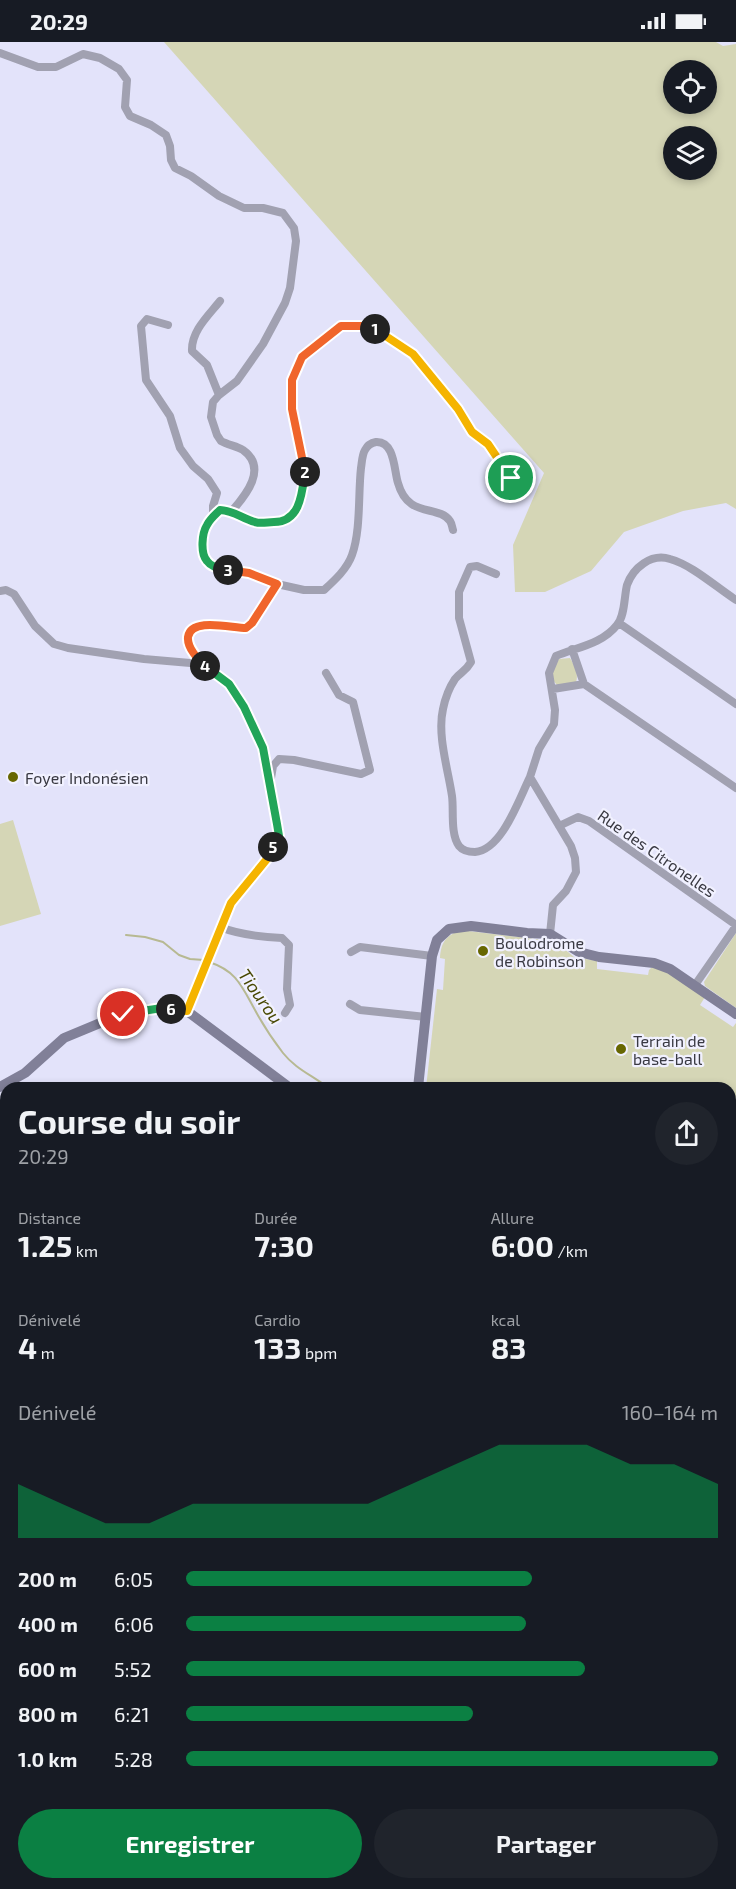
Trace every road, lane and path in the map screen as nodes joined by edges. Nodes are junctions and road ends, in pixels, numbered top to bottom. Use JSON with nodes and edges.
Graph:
{"nodes":[{"id":1,"x":0,"y":53,"type":"edge"},
{"id":2,"x":220,"y":301,"type":"dead end"},
{"id":3,"x":168,"y":325,"type":"dead end"},
{"id":4,"x":219,"y":395,"type":"junction"},
{"id":5,"x":516,"y":491,"type":"dead end"},
{"id":6,"x":231,"y":511,"type":"junction"},
{"id":7,"x":213,"y":517,"type":"junction"},
{"id":8,"x":453,"y":530,"type":"dead end"},
{"id":9,"x":496,"y":574,"type":"dead end"},
{"id":10,"x":277,"y":584,"type":"junction"},
{"id":11,"x":0,"y":591,"type":"edge"},
{"id":12,"x":736,"y":600,"type":"edge"},
{"id":13,"x":620,"y":623,"type":"junction"},
{"id":14,"x":572,"y":649,"type":"junction"},
{"id":15,"x":202,"y":664,"type":"junction"},
{"id":16,"x":326,"y":673,"type":"dead end"},
{"id":17,"x":584,"y":684,"type":"junction"},
{"id":18,"x":553,"y":689,"type":"junction"},
{"id":19,"x":736,"y":704,"type":"edge"},
{"id":20,"x":530,"y":777,"type":"junction"},
{"id":21,"x":269,"y":788,"type":"junction"},
{"id":22,"x":736,"y":788,"type":"edge"},
{"id":23,"x":559,"y":825,"type":"junction"},
{"id":24,"x":736,"y":925,"type":"edge"},
{"id":25,"x":219,"y":927,"type":"junction"},
{"id":26,"x":550,"y":934,"type":"junction"},
{"id":27,"x":351,"y":952,"type":"dead end"},
{"id":28,"x":432,"y":956,"type":"junction"},
{"id":29,"x":695,"y":985,"type":"junction"},
{"id":30,"x":350,"y":1004,"type":"dead end"},
{"id":31,"x":187,"y":1011,"type":"junction"},
{"id":32,"x":285,"y":1013,"type":"dead end"},
{"id":33,"x":736,"y":1014,"type":"edge"},
{"id":34,"x":426,"y":1017,"type":"junction"},
{"id":35,"x":9,"y":1082,"type":"edge"},
{"id":36,"x":282,"y":1082,"type":"edge"},
{"id":37,"x":419,"y":1082,"type":"edge"}],
"edges":[{"from":1,"to":4,"type":"street"},
{"from":2,"to":4,"type":"street"},
{"from":3,"to":7,"type":"street"},
{"from":4,"to":6,"type":"street"},
{"from":5,"to":6,"type":"street"},
{"from":6,"to":7,"type":"street"},
{"from":7,"to":10,"type":"street"},
{"from":8,"to":10,"type":"street"},
{"from":9,"to":20,"type":"street"},
{"from":10,"to":15,"type":"street"},
{"from":11,"to":15,"type":"street"},
{"from":12,"to":13,"type":"street"},
{"from":13,"to":14,"type":"street"},
{"from":13,"to":19,"type":"street"},
{"from":14,"to":17,"type":"street"},
{"from":14,"to":18,"type":"street"},
{"from":15,"to":21,"type":"street"},
{"from":16,"to":21,"type":"street"},
{"from":17,"to":18,"type":"street"},
{"from":17,"to":22,"type":"street"},
{"from":18,"to":20,"type":"street"},
{"from":20,"to":23,"type":"street"},
{"from":21,"to":25,"type":"street"},
{"from":23,"to":24,"type":"street","name":"Rue des Citronelles"},
{"from":23,"to":26,"type":"street"},
{"from":24,"to":29,"type":"street"},
{"from":25,"to":31,"type":"street"},
{"from":25,"to":32,"type":"street"},
{"from":26,"to":28,"type":"street"},
{"from":26,"to":29,"type":"street"},
{"from":27,"to":28,"type":"street"},
{"from":28,"to":34,"type":"street"},
{"from":29,"to":33,"type":"street"},
{"from":30,"to":34,"type":"street"},
{"from":31,"to":35,"type":"street"},
{"from":31,"to":36,"type":"street"},
{"from":34,"to":37,"type":"street"}]}
